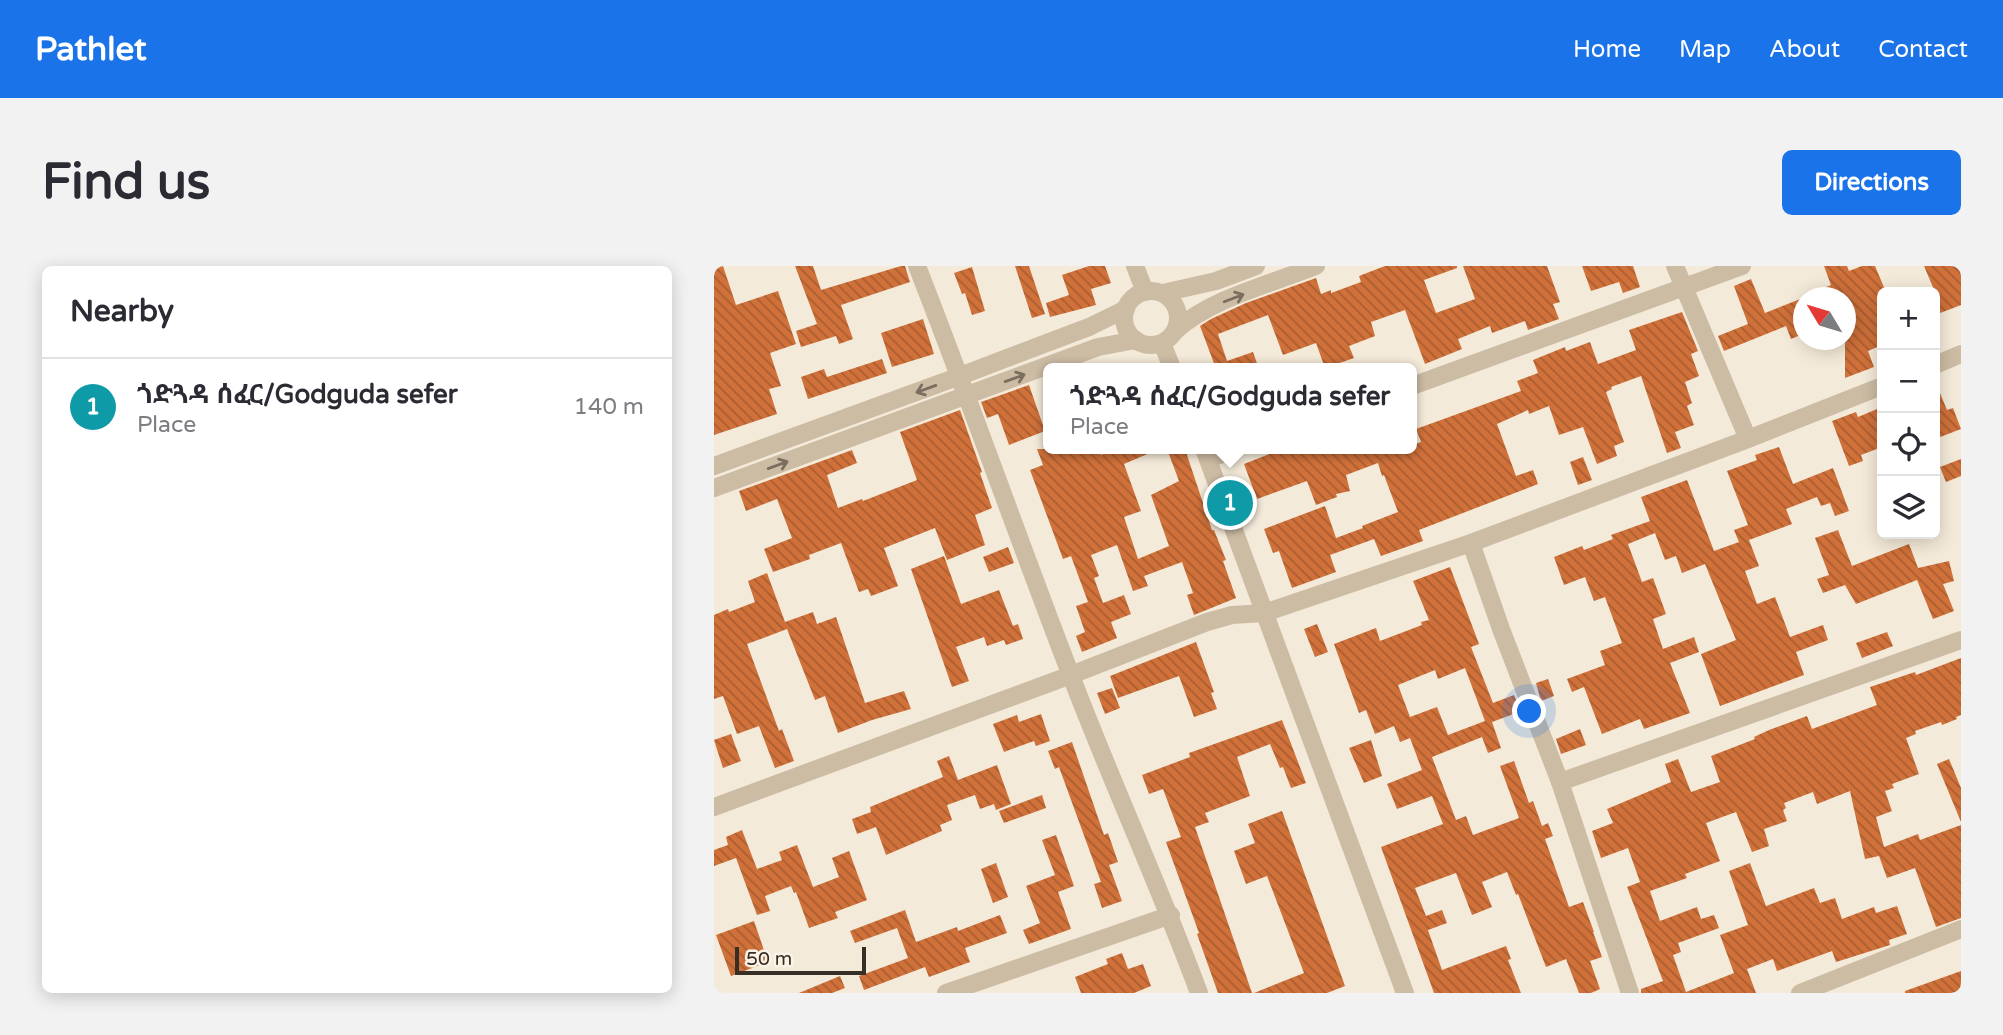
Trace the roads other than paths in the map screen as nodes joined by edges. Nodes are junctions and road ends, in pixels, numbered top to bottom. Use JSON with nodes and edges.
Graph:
{"nodes":[{"id":1,"x":917,"y":266,"type":"edge"},
{"id":2,"x":1135,"y":266,"type":"edge"},
{"id":3,"x":1256,"y":266,"type":"edge"},
{"id":4,"x":1316,"y":266,"type":"edge"},
{"id":5,"x":1675,"y":266,"type":"edge"},
{"id":6,"x":1742,"y":266,"type":"edge"},
{"id":7,"x":1683,"y":288,"type":"junction"},
{"id":8,"x":1154,"y":292,"type":"junction"},
{"id":9,"x":1126,"y":309,"type":"junction"},
{"id":10,"x":1168,"y":337,"type":"junction"},
{"id":11,"x":1136,"y":340,"type":"junction"},
{"id":12,"x":1960,"y":357,"type":"edge"},
{"id":13,"x":1057,"y":363,"type":"edge"},
{"id":14,"x":1171,"y":363,"type":"edge"},
{"id":15,"x":1940,"y":363,"type":"edge"},
{"id":16,"x":1043,"y":368,"type":"edge"},
{"id":17,"x":960,"y":376,"type":"junction"},
{"id":18,"x":1417,"y":384,"type":"edge"},
{"id":19,"x":1877,"y":388,"type":"edge"},
{"id":20,"x":968,"y":396,"type":"junction"},
{"id":21,"x":1748,"y":439,"type":"junction"},
{"id":22,"x":1207,"y":454,"type":"edge"},
{"id":23,"x":714,"y":466,"type":"edge"},
{"id":24,"x":714,"y":488,"type":"edge"},
{"id":25,"x":1471,"y":543,"type":"junction"},
{"id":26,"x":1264,"y":613,"type":"junction"},
{"id":27,"x":1961,"y":639,"type":"edge"},
{"id":28,"x":1071,"y":675,"type":"junction"},
{"id":29,"x":1560,"y":782,"type":"junction"},
{"id":30,"x":714,"y":807,"type":"edge"},
{"id":31,"x":1171,"y":915,"type":"junction"},
{"id":32,"x":1961,"y":929,"type":"edge"},
{"id":33,"x":946,"y":993,"type":"edge"},
{"id":34,"x":1199,"y":993,"type":"edge"},
{"id":35,"x":1405,"y":993,"type":"edge"},
{"id":36,"x":1630,"y":993,"type":"edge"},
{"id":37,"x":1800,"y":993,"type":"edge"}],
"edges":[{"from":1,"to":17,"type":"street"},
{"from":2,"to":8,"type":"street"},
{"from":3,"to":8,"type":"street"},
{"from":10,"to":4,"type":"street","one_way":true},
{"from":5,"to":7,"type":"street"},
{"from":6,"to":7,"type":"street"},
{"from":7,"to":18,"type":"street"},
{"from":7,"to":21,"type":"street"},
{"from":8,"to":9,"type":"street"},
{"from":8,"to":10,"type":"street"},
{"from":9,"to":11,"type":"street"},
{"from":9,"to":17,"type":"street"},
{"from":10,"to":11,"type":"street"},
{"from":10,"to":14,"type":"street"},
{"from":13,"to":11,"type":"street","one_way":true},
{"from":12,"to":15,"type":"street"},
{"from":20,"to":16,"type":"street","one_way":true},
{"from":17,"to":20,"type":"street"},
{"from":17,"to":23,"type":"street","one_way":true},
{"from":19,"to":21,"type":"street"},
{"from":24,"to":20,"type":"street","one_way":true},
{"from":20,"to":28,"type":"street"},
{"from":21,"to":25,"type":"street"},
{"from":22,"to":26,"type":"street"},
{"from":25,"to":26,"type":"street"},
{"from":25,"to":29,"type":"street"},
{"from":26,"to":28,"type":"street"},
{"from":26,"to":35,"type":"street"},
{"from":27,"to":29,"type":"street"},
{"from":28,"to":30,"type":"street"},
{"from":28,"to":31,"type":"street"},
{"from":29,"to":36,"type":"street"},
{"from":31,"to":33,"type":"street"},
{"from":31,"to":34,"type":"street"},
{"from":32,"to":37,"type":"street"}]}
